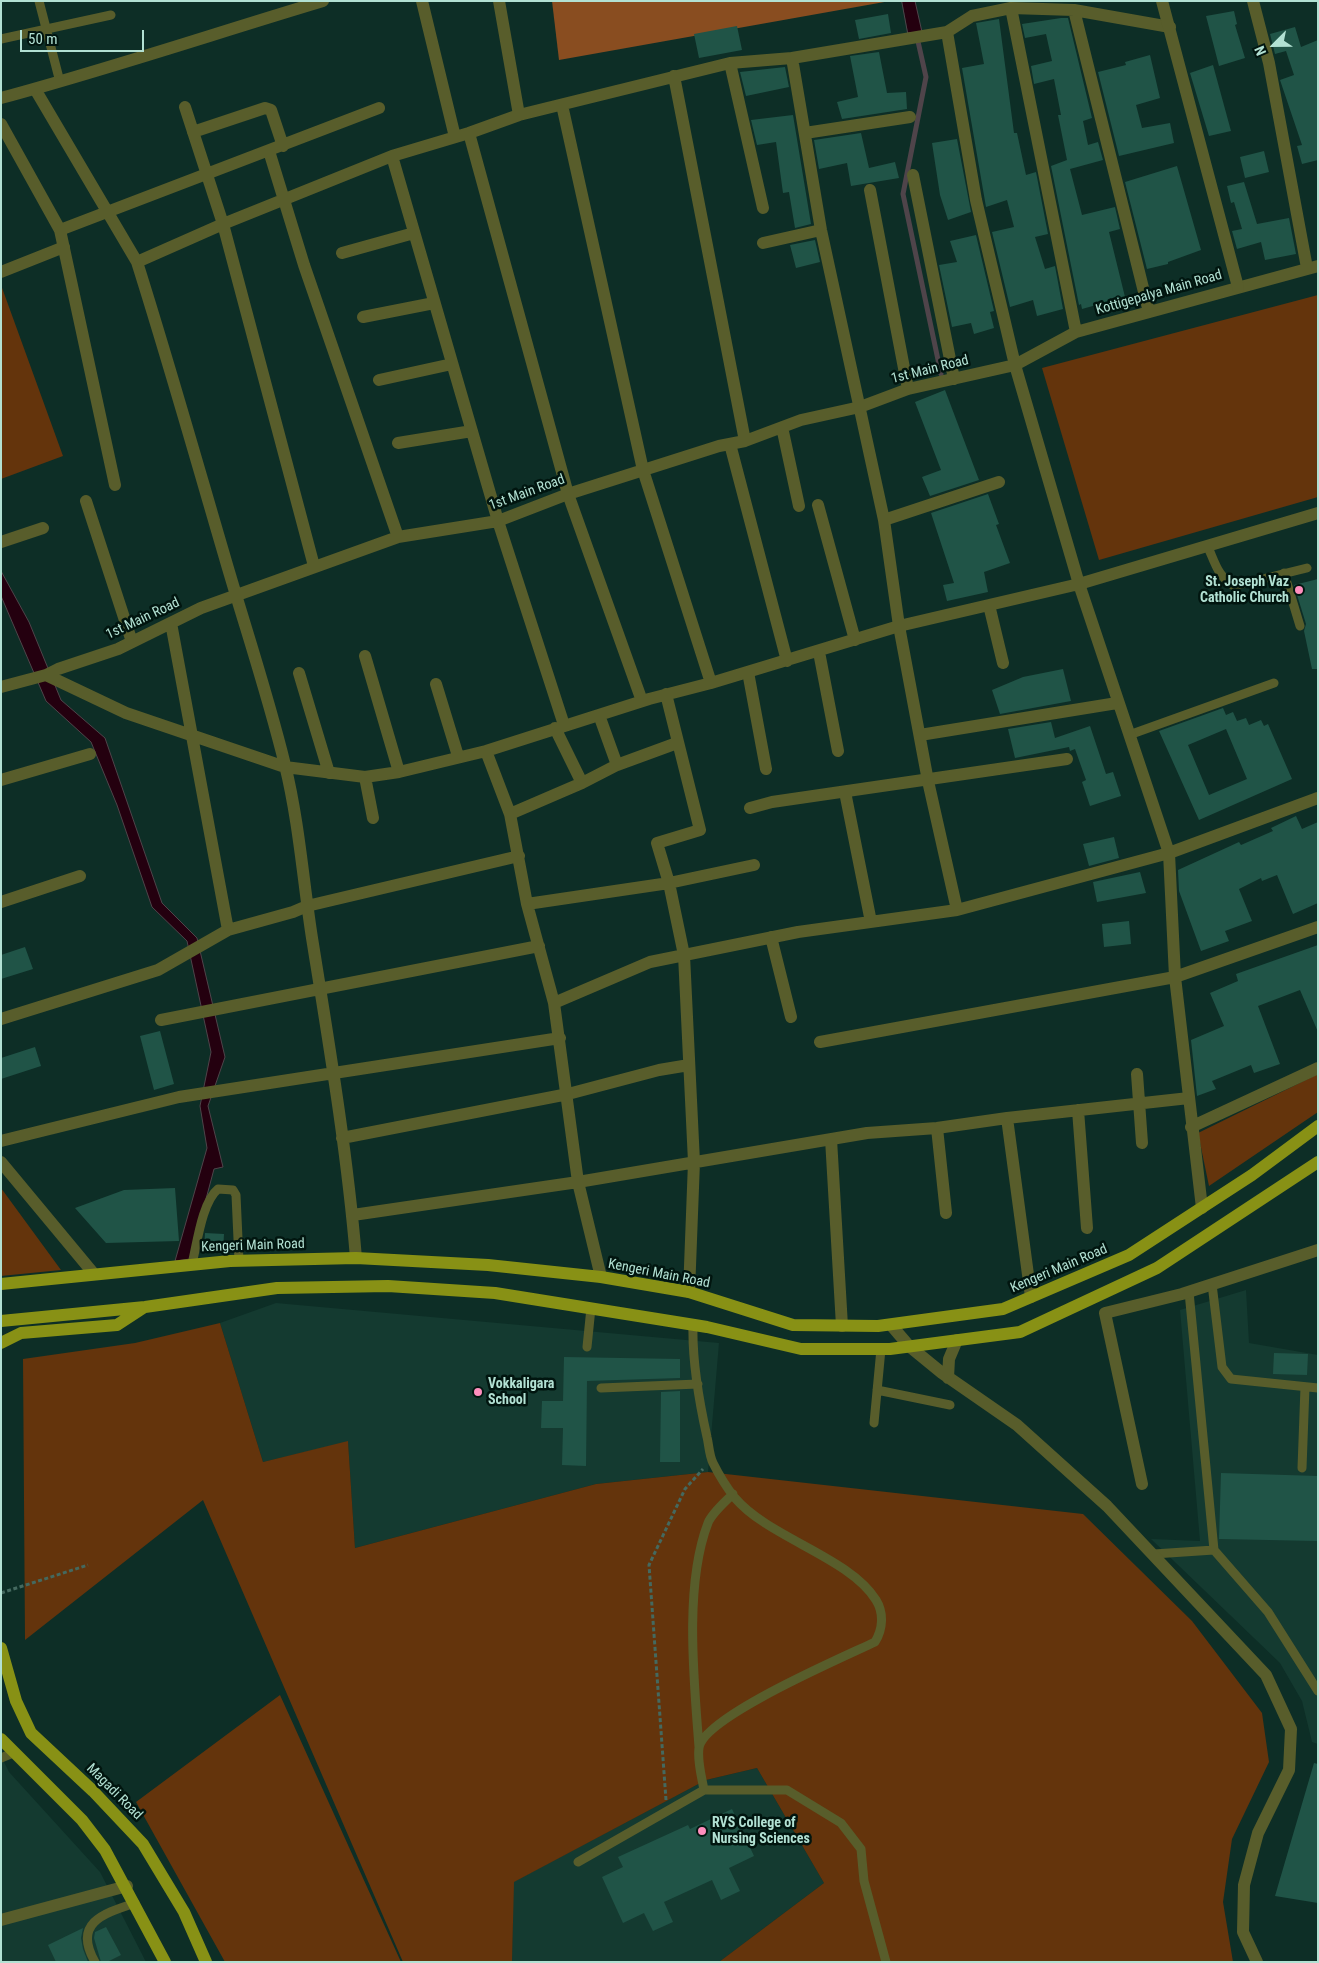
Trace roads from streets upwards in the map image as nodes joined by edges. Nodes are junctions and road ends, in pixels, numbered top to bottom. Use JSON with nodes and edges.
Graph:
{"nodes":[{"id":1,"x":323,"y":1,"type":"edge"},
{"id":2,"x":422,"y":1,"type":"edge"},
{"id":3,"x":499,"y":1,"type":"edge"},
{"id":4,"x":1162,"y":1,"type":"edge"},
{"id":5,"x":1253,"y":1,"type":"edge"},
{"id":6,"x":1011,"y":8,"type":"junction"},
{"id":7,"x":1074,"y":10,"type":"junction"},
{"id":8,"x":1170,"y":27,"type":"junction"},
{"id":9,"x":947,"y":32,"type":"junction"},
{"id":10,"x":792,"y":58,"type":"junction"},
{"id":11,"x":730,"y":63,"type":"junction"},
{"id":12,"x":674,"y":76,"type":"junction"},
{"id":13,"x":35,"y":89,"type":"junction"},
{"id":14,"x":1,"y":98,"type":"edge"},
{"id":15,"x":562,"y":104,"type":"junction"},
{"id":16,"x":185,"y":107,"type":"dead end"},
{"id":17,"x":379,"y":108,"type":"dead end"},
{"id":18,"x":518,"y":115,"type":"junction"},
{"id":19,"x":910,"y":117,"type":"dead end"},
{"id":20,"x":1,"y":124,"type":"edge"},
{"id":21,"x":193,"y":132,"type":"junction"},
{"id":22,"x":469,"y":133,"type":"junction"},
{"id":23,"x":805,"y":133,"type":"junction"},
{"id":24,"x":455,"y":137,"type":"junction"},
{"id":25,"x":283,"y":146,"type":"junction"},
{"id":26,"x":269,"y":151,"type":"junction"},
{"id":27,"x":392,"y":156,"type":"junction"},
{"id":28,"x":206,"y":173,"type":"junction"},
{"id":29,"x":912,"y":175,"type":"dead end"},
{"id":30,"x":870,"y":190,"type":"dead end"},
{"id":31,"x":284,"y":199,"type":"junction"},
{"id":32,"x":763,"y":208,"type":"dead end"},
{"id":33,"x":109,"y":212,"type":"junction"},
{"id":34,"x":223,"y":224,"type":"junction"},
{"id":35,"x":60,"y":230,"type":"junction"},
{"id":36,"x":821,"y":230,"type":"junction"},
{"id":37,"x":414,"y":233,"type":"junction"},
{"id":38,"x":763,"y":243,"type":"dead end"},
{"id":39,"x":64,"y":248,"type":"junction"},
{"id":40,"x":342,"y":253,"type":"dead end"},
{"id":41,"x":136,"y":262,"type":"junction"},
{"id":42,"x":1312,"y":267,"type":"edge"},
{"id":43,"x":1,"y":272,"type":"edge"},
{"id":44,"x":1238,"y":287,"type":"junction"},
{"id":45,"x":434,"y":303,"type":"junction"},
{"id":46,"x":1149,"y":312,"type":"junction"},
{"id":47,"x":363,"y":317,"type":"dead end"},
{"id":48,"x":1076,"y":332,"type":"junction"},
{"id":49,"x":452,"y":364,"type":"junction"},
{"id":50,"x":1014,"y":365,"type":"junction"},
{"id":51,"x":954,"y":379,"type":"junction"},
{"id":52,"x":379,"y":380,"type":"dead end"},
{"id":53,"x":908,"y":389,"type":"junction"},
{"id":54,"x":860,"y":407,"type":"junction"},
{"id":55,"x":782,"y":427,"type":"junction"},
{"id":56,"x":472,"y":431,"type":"junction"},
{"id":57,"x":745,"y":440,"type":"junction"},
{"id":58,"x":398,"y":443,"type":"dead end"},
{"id":59,"x":730,"y":444,"type":"junction"},
{"id":60,"x":643,"y":470,"type":"junction"},
{"id":61,"x":1000,"y":482,"type":"dead end"},
{"id":62,"x":115,"y":485,"type":"dead end"},
{"id":63,"x":568,"y":494,"type":"junction"},
{"id":64,"x":86,"y":501,"type":"dead end"},
{"id":65,"x":818,"y":505,"type":"dead end"},
{"id":66,"x":799,"y":506,"type":"dead end"},
{"id":67,"x":1318,"y":514,"type":"edge"},
{"id":68,"x":884,"y":520,"type":"junction"},
{"id":69,"x":498,"y":521,"type":"junction"},
{"id":70,"x":42,"y":528,"type":"dead end"},
{"id":71,"x":398,"y":537,"type":"junction"},
{"id":72,"x":1,"y":542,"type":"edge"},
{"id":73,"x":314,"y":566,"type":"junction"},
{"id":74,"x":1079,"y":584,"type":"junction"},
{"id":75,"x":237,"y":594,"type":"junction"},
{"id":76,"x":989,"y":605,"type":"junction"},
{"id":77,"x":171,"y":623,"type":"junction"},
{"id":78,"x":899,"y":626,"type":"junction"},
{"id":79,"x":855,"y":640,"type":"junction"},
{"id":80,"x":132,"y":642,"type":"junction"},
{"id":81,"x":819,"y":652,"type":"junction"},
{"id":82,"x":365,"y":656,"type":"dead end"},
{"id":83,"x":787,"y":661,"type":"junction"},
{"id":84,"x":1002,"y":663,"type":"dead end"},
{"id":85,"x":748,"y":672,"type":"junction"},
{"id":86,"x":299,"y":673,"type":"dead end"},
{"id":87,"x":46,"y":675,"type":"junction"},
{"id":88,"x":711,"y":683,"type":"junction"},
{"id":89,"x":436,"y":684,"type":"dead end"},
{"id":90,"x":1,"y":687,"type":"edge"},
{"id":91,"x":666,"y":694,"type":"junction"},
{"id":92,"x":642,"y":701,"type":"junction"},
{"id":93,"x":1117,"y":703,"type":"junction"},
{"id":94,"x":599,"y":715,"type":"junction"},
{"id":95,"x":560,"y":727,"type":"junction"},
{"id":96,"x":194,"y":736,"type":"junction"},
{"id":97,"x":920,"y":736,"type":"junction"},
{"id":98,"x":677,"y":743,"type":"junction"},
{"id":99,"x":486,"y":751,"type":"junction"},
{"id":100,"x":838,"y":751,"type":"dead end"},
{"id":101,"x":90,"y":754,"type":"dead end"},
{"id":102,"x":458,"y":756,"type":"junction"},
{"id":103,"x":1068,"y":759,"type":"dead end"},
{"id":104,"x":617,"y":765,"type":"junction"},
{"id":105,"x":285,"y":767,"type":"junction"},
{"id":106,"x":766,"y":770,"type":"dead end"},
{"id":107,"x":399,"y":772,"type":"junction"},
{"id":108,"x":329,"y":773,"type":"junction"},
{"id":109,"x":365,"y":777,"type":"junction"},
{"id":110,"x":1,"y":780,"type":"edge"},
{"id":111,"x":928,"y":781,"type":"junction"},
{"id":112,"x":582,"y":784,"type":"junction"},
{"id":113,"x":845,"y":792,"type":"junction"},
{"id":114,"x":1318,"y":798,"type":"edge"},
{"id":115,"x":750,"y":808,"type":"dead end"},
{"id":116,"x":510,"y":814,"type":"junction"},
{"id":117,"x":373,"y":818,"type":"dead end"},
{"id":118,"x":1169,"y":853,"type":"junction"},
{"id":119,"x":520,"y":856,"type":"junction"},
{"id":120,"x":754,"y":865,"type":"dead end"},
{"id":121,"x":80,"y":876,"type":"dead end"},
{"id":122,"x":669,"y":883,"type":"junction"},
{"id":123,"x":1,"y":902,"type":"edge"},
{"id":124,"x":527,"y":904,"type":"junction"},
{"id":125,"x":307,"y":906,"type":"junction"},
{"id":126,"x":957,"y":910,"type":"junction"},
{"id":127,"x":871,"y":922,"type":"junction"},
{"id":128,"x":1318,"y":927,"type":"edge"},
{"id":129,"x":228,"y":930,"type":"junction"},
{"id":130,"x":771,"y":937,"type":"junction"},
{"id":131,"x":539,"y":946,"type":"junction"},
{"id":132,"x":684,"y":955,"type":"junction"},
{"id":133,"x":1174,"y":977,"type":"junction"},
{"id":134,"x":320,"y":987,"type":"junction"},
{"id":135,"x":554,"y":1002,"type":"junction"},
{"id":136,"x":791,"y":1016,"type":"dead end"},
{"id":137,"x":1,"y":1018,"type":"edge"},
{"id":138,"x":161,"y":1020,"type":"dead end"},
{"id":139,"x":560,"y":1038,"type":"junction"},
{"id":140,"x":820,"y":1042,"type":"dead end"},
{"id":141,"x":689,"y":1065,"type":"junction"},
{"id":142,"x":1318,"y":1068,"type":"edge"},
{"id":143,"x":335,"y":1073,"type":"junction"},
{"id":144,"x":1137,"y":1074,"type":"dead end"},
{"id":145,"x":568,"y":1094,"type":"junction"},
{"id":146,"x":1189,"y":1098,"type":"junction"},
{"id":147,"x":1139,"y":1103,"type":"junction"},
{"id":148,"x":1078,"y":1110,"type":"junction"},
{"id":149,"x":1007,"y":1118,"type":"junction"},
{"id":150,"x":1318,"y":1126,"type":"edge"},
{"id":151,"x":1191,"y":1127,"type":"junction"},
{"id":152,"x":937,"y":1128,"type":"junction"},
{"id":153,"x":342,"y":1138,"type":"junction"},
{"id":154,"x":831,"y":1139,"type":"junction"},
{"id":155,"x":1,"y":1141,"type":"edge"},
{"id":156,"x":1142,"y":1142,"type":"dead end"},
{"id":157,"x":1,"y":1162,"type":"edge"},
{"id":158,"x":694,"y":1162,"type":"junction"},
{"id":159,"x":1318,"y":1162,"type":"edge"},
{"id":160,"x":578,"y":1182,"type":"junction"},
{"id":161,"x":1202,"y":1208,"type":"junction"},
{"id":162,"x":946,"y":1213,"type":"dead end"},
{"id":163,"x":353,"y":1215,"type":"junction"},
{"id":164,"x":1087,"y":1228,"type":"dead end"},
{"id":165,"x":1318,"y":1250,"type":"edge"},
{"id":166,"x":356,"y":1258,"type":"junction"},
{"id":167,"x":94,"y":1274,"type":"junction"},
{"id":168,"x":601,"y":1277,"type":"junction"},
{"id":169,"x":1,"y":1284,"type":"edge"},
{"id":170,"x":689,"y":1292,"type":"junction"},
{"id":171,"x":1031,"y":1297,"type":"junction"},
{"id":172,"x":1095,"y":1297,"type":"junction"},
{"id":173,"x":145,"y":1307,"type":"junction"},
{"id":174,"x":1105,"y":1313,"type":"junction"},
{"id":175,"x":1,"y":1321,"type":"edge"},
{"id":176,"x":891,"y":1325,"type":"junction"},
{"id":177,"x":842,"y":1326,"type":"junction"},
{"id":178,"x":956,"y":1340,"type":"junction"},
{"id":179,"x":1,"y":1343,"type":"edge"},
{"id":180,"x":909,"y":1346,"type":"junction"},
{"id":181,"x":948,"y":1378,"type":"junction"},
{"id":182,"x":1142,"y":1484,"type":"dead end"},
{"id":183,"x":1,"y":1648,"type":"edge"},
{"id":184,"x":1,"y":1739,"type":"edge"},
{"id":185,"x":7,"y":1756,"type":"edge"},
{"id":186,"x":127,"y":1886,"type":"junction"},
{"id":187,"x":1,"y":1920,"type":"edge"},
{"id":188,"x":165,"y":1962,"type":"edge"},
{"id":189,"x":206,"y":1962,"type":"edge"},
{"id":190,"x":1257,"y":1962,"type":"edge"}],
"edges":[{"from":1,"to":13,"type":"street"},
{"from":2,"to":24,"type":"street"},
{"from":3,"to":18,"type":"street"},
{"from":4,"to":8,"type":"street"},
{"from":5,"to":42,"type":"street"},
{"from":6,"to":7,"type":"street"},
{"from":6,"to":9,"type":"street"},
{"from":6,"to":48,"type":"street"},
{"from":7,"to":8,"type":"street"},
{"from":7,"to":46,"type":"street"},
{"from":8,"to":44,"type":"street"},
{"from":9,"to":10,"type":"street"},
{"from":9,"to":50,"type":"street"},
{"from":10,"to":11,"type":"street"},
{"from":10,"to":23,"type":"street"},
{"from":11,"to":12,"type":"street"},
{"from":11,"to":32,"type":"street"},
{"from":12,"to":15,"type":"street"},
{"from":12,"to":57,"type":"street"},
{"from":13,"to":14,"type":"street"},
{"from":13,"to":33,"type":"street"},
{"from":15,"to":18,"type":"street"},
{"from":15,"to":60,"type":"street"},
{"from":16,"to":21,"type":"street"},
{"from":17,"to":25,"type":"street"},
{"from":18,"to":22,"type":"street"},
{"from":19,"to":23,"type":"street"},
{"from":20,"to":35,"type":"street"},
{"from":21,"to":25,"type":"street"},
{"from":21,"to":28,"type":"street"},
{"from":22,"to":24,"type":"street"},
{"from":22,"to":63,"type":"street"},
{"from":23,"to":36,"type":"street"},
{"from":24,"to":27,"type":"street"},
{"from":25,"to":26,"type":"street"},
{"from":26,"to":28,"type":"street"},
{"from":26,"to":31,"type":"street"},
{"from":27,"to":31,"type":"street"},
{"from":27,"to":37,"type":"street"},
{"from":28,"to":33,"type":"street"},
{"from":28,"to":34,"type":"street"},
{"from":29,"to":51,"type":"street"},
{"from":30,"to":53,"type":"street"},
{"from":31,"to":34,"type":"street"},
{"from":31,"to":71,"type":"street"},
{"from":33,"to":35,"type":"street"},
{"from":33,"to":41,"type":"street"},
{"from":34,"to":41,"type":"street"},
{"from":34,"to":73,"type":"street"},
{"from":35,"to":39,"type":"street"},
{"from":36,"to":38,"type":"street"},
{"from":36,"to":54,"type":"street"},
{"from":37,"to":40,"type":"street"},
{"from":37,"to":45,"type":"street"},
{"from":39,"to":43,"type":"street"},
{"from":39,"to":62,"type":"street"},
{"from":41,"to":75,"type":"street"},
{"from":42,"to":44,"type":"street","name":"Kottigepalya Main Road"},
{"from":44,"to":46,"type":"street","name":"Kottigepalya Main Road"},
{"from":45,"to":47,"type":"street"},
{"from":45,"to":49,"type":"street"},
{"from":46,"to":48,"type":"street","name":"Kottigepalya Main Road"},
{"from":48,"to":50,"type":"street","name":"Kottigepalya Main Road"},
{"from":49,"to":52,"type":"street"},
{"from":49,"to":56,"type":"street"},
{"from":50,"to":51,"type":"street","name":"1st Main Road"},
{"from":50,"to":74,"type":"street"},
{"from":51,"to":53,"type":"street","name":"1st Main Road"},
{"from":53,"to":54,"type":"street","name":"1st Main Road"},
{"from":54,"to":55,"type":"street","name":"1st Main Road"},
{"from":54,"to":68,"type":"street"},
{"from":55,"to":57,"type":"street","name":"1st Main Road"},
{"from":55,"to":66,"type":"street"},
{"from":56,"to":58,"type":"street"},
{"from":56,"to":69,"type":"street"},
{"from":57,"to":59,"type":"street","name":"1st Main Road"},
{"from":59,"to":60,"type":"street","name":"1st Main Road"},
{"from":59,"to":83,"type":"street"},
{"from":60,"to":63,"type":"street","name":"1st Main Road"},
{"from":60,"to":88,"type":"street"},
{"from":61,"to":68,"type":"street"},
{"from":63,"to":69,"type":"street","name":"1st Main Road"},
{"from":63,"to":92,"type":"street"},
{"from":64,"to":80,"type":"street"},
{"from":65,"to":79,"type":"street"},
{"from":67,"to":74,"type":"street"},
{"from":68,"to":78,"type":"street"},
{"from":69,"to":71,"type":"street","name":"1st Main Road"},
{"from":69,"to":95,"type":"street"},
{"from":70,"to":72,"type":"street"},
{"from":71,"to":73,"type":"street","name":"1st Main Road"},
{"from":73,"to":75,"type":"street","name":"1st Main Road"},
{"from":74,"to":76,"type":"street"},
{"from":74,"to":93,"type":"street"},
{"from":75,"to":77,"type":"street","name":"1st Main Road"},
{"from":75,"to":105,"type":"street"},
{"from":76,"to":78,"type":"street"},
{"from":76,"to":84,"type":"street"},
{"from":77,"to":80,"type":"street","name":"1st Main Road"},
{"from":77,"to":96,"type":"street"},
{"from":78,"to":79,"type":"street"},
{"from":78,"to":97,"type":"street"},
{"from":79,"to":81,"type":"street"},
{"from":80,"to":87,"type":"street","name":"1st Main Road"},
{"from":81,"to":83,"type":"street"},
{"from":81,"to":100,"type":"street"},
{"from":82,"to":107,"type":"street"},
{"from":83,"to":85,"type":"street"},
{"from":85,"to":88,"type":"street"},
{"from":85,"to":106,"type":"street"},
{"from":86,"to":108,"type":"street"},
{"from":87,"to":90,"type":"street","name":"1st Main Road"},
{"from":87,"to":96,"type":"street"},
{"from":88,"to":91,"type":"street"},
{"from":89,"to":102,"type":"street"},
{"from":91,"to":92,"type":"street"},
{"from":91,"to":98,"type":"street"},
{"from":92,"to":94,"type":"street"},
{"from":93,"to":97,"type":"street"},
{"from":93,"to":118,"type":"street"},
{"from":94,"to":95,"type":"street"},
{"from":94,"to":104,"type":"street"},
{"from":95,"to":99,"type":"street"},
{"from":95,"to":112,"type":"street"},
{"from":96,"to":105,"type":"street"},
{"from":96,"to":129,"type":"street"},
{"from":97,"to":111,"type":"street"},
{"from":98,"to":104,"type":"street"},
{"from":98,"to":122,"type":"street"},
{"from":99,"to":102,"type":"street"},
{"from":99,"to":116,"type":"street"},
{"from":101,"to":110,"type":"street"},
{"from":102,"to":107,"type":"street"},
{"from":103,"to":111,"type":"street"},
{"from":104,"to":112,"type":"street"},
{"from":105,"to":108,"type":"street"},
{"from":105,"to":125,"type":"street"},
{"from":107,"to":109,"type":"street"},
{"from":108,"to":109,"type":"street"},
{"from":109,"to":117,"type":"street"},
{"from":111,"to":113,"type":"street"},
{"from":111,"to":126,"type":"street"},
{"from":112,"to":116,"type":"street"},
{"from":113,"to":115,"type":"street"},
{"from":113,"to":127,"type":"street"},
{"from":114,"to":118,"type":"street"},
{"from":116,"to":119,"type":"street"},
{"from":118,"to":126,"type":"street"},
{"from":118,"to":133,"type":"street"},
{"from":119,"to":124,"type":"street"},
{"from":119,"to":125,"type":"street"},
{"from":120,"to":122,"type":"street"},
{"from":121,"to":123,"type":"street"},
{"from":122,"to":124,"type":"street"},
{"from":122,"to":132,"type":"street"},
{"from":124,"to":131,"type":"street"},
{"from":125,"to":129,"type":"street"},
{"from":125,"to":134,"type":"street"},
{"from":126,"to":127,"type":"street"},
{"from":127,"to":130,"type":"street"},
{"from":128,"to":133,"type":"street"},
{"from":129,"to":137,"type":"street"},
{"from":130,"to":132,"type":"street"},
{"from":130,"to":136,"type":"street"},
{"from":131,"to":134,"type":"street"},
{"from":131,"to":135,"type":"street"},
{"from":132,"to":135,"type":"street"},
{"from":132,"to":141,"type":"street"},
{"from":133,"to":140,"type":"street"},
{"from":133,"to":146,"type":"street"},
{"from":134,"to":138,"type":"street"},
{"from":134,"to":143,"type":"street"},
{"from":135,"to":139,"type":"street"},
{"from":139,"to":143,"type":"street"},
{"from":139,"to":145,"type":"street"},
{"from":141,"to":145,"type":"street"},
{"from":141,"to":158,"type":"street"},
{"from":142,"to":151,"type":"street"},
{"from":143,"to":153,"type":"street"},
{"from":143,"to":155,"type":"street"},
{"from":144,"to":147,"type":"street"},
{"from":145,"to":153,"type":"street"},
{"from":145,"to":160,"type":"street"},
{"from":146,"to":147,"type":"street"},
{"from":146,"to":151,"type":"street"},
{"from":147,"to":148,"type":"street"},
{"from":147,"to":156,"type":"street"},
{"from":148,"to":149,"type":"street"},
{"from":148,"to":164,"type":"street"},
{"from":149,"to":152,"type":"street"},
{"from":149,"to":171,"type":"street"},
{"from":150,"to":161,"type":"main road","name":"Kengeri Main Road"},
{"from":151,"to":161,"type":"street"},
{"from":152,"to":154,"type":"street"},
{"from":152,"to":162,"type":"street"},
{"from":153,"to":163,"type":"street"},
{"from":154,"to":158,"type":"street"},
{"from":154,"to":177,"type":"street"},
{"from":157,"to":167,"type":"street"},
{"from":158,"to":160,"type":"street"},
{"from":158,"to":170,"type":"street"},
{"from":159,"to":172,"type":"main road"},
{"from":160,"to":163,"type":"street"},
{"from":160,"to":168,"type":"street"},
{"from":161,"to":171,"type":"main road","name":"Kengeri Main Road"},
{"from":163,"to":166,"type":"street"},
{"from":165,"to":174,"type":"street"},
{"from":166,"to":167,"type":"main road","name":"Kengeri Main Road"},
{"from":166,"to":168,"type":"main road","name":"Kengeri Main Road"},
{"from":167,"to":169,"type":"main road","name":"Kengeri Main Road"},
{"from":168,"to":170,"type":"main road","name":"Kengeri Main Road"},
{"from":170,"to":177,"type":"main road","name":"Kengeri Main Road"},
{"from":171,"to":176,"type":"main road","name":"Kengeri Main Road"},
{"from":172,"to":174,"type":"street"},
{"from":172,"to":178,"type":"main road"},
{"from":173,"to":175,"type":"main road"},
{"from":173,"to":179,"type":"main road"},
{"from":173,"to":180,"type":"main road"},
{"from":174,"to":182,"type":"street"},
{"from":176,"to":177,"type":"main road","name":"Kengeri Main Road"},
{"from":176,"to":180,"type":"street"},
{"from":178,"to":180,"type":"main road"},
{"from":178,"to":181,"type":"street"},
{"from":180,"to":181,"type":"street"},
{"from":181,"to":190,"type":"street"},
{"from":183,"to":189,"type":"main road","name":"Magadi Road"},
{"from":184,"to":185,"type":"main road"},
{"from":185,"to":186,"type":"main road"},
{"from":186,"to":187,"type":"street"},
{"from":186,"to":188,"type":"main road"}]}
